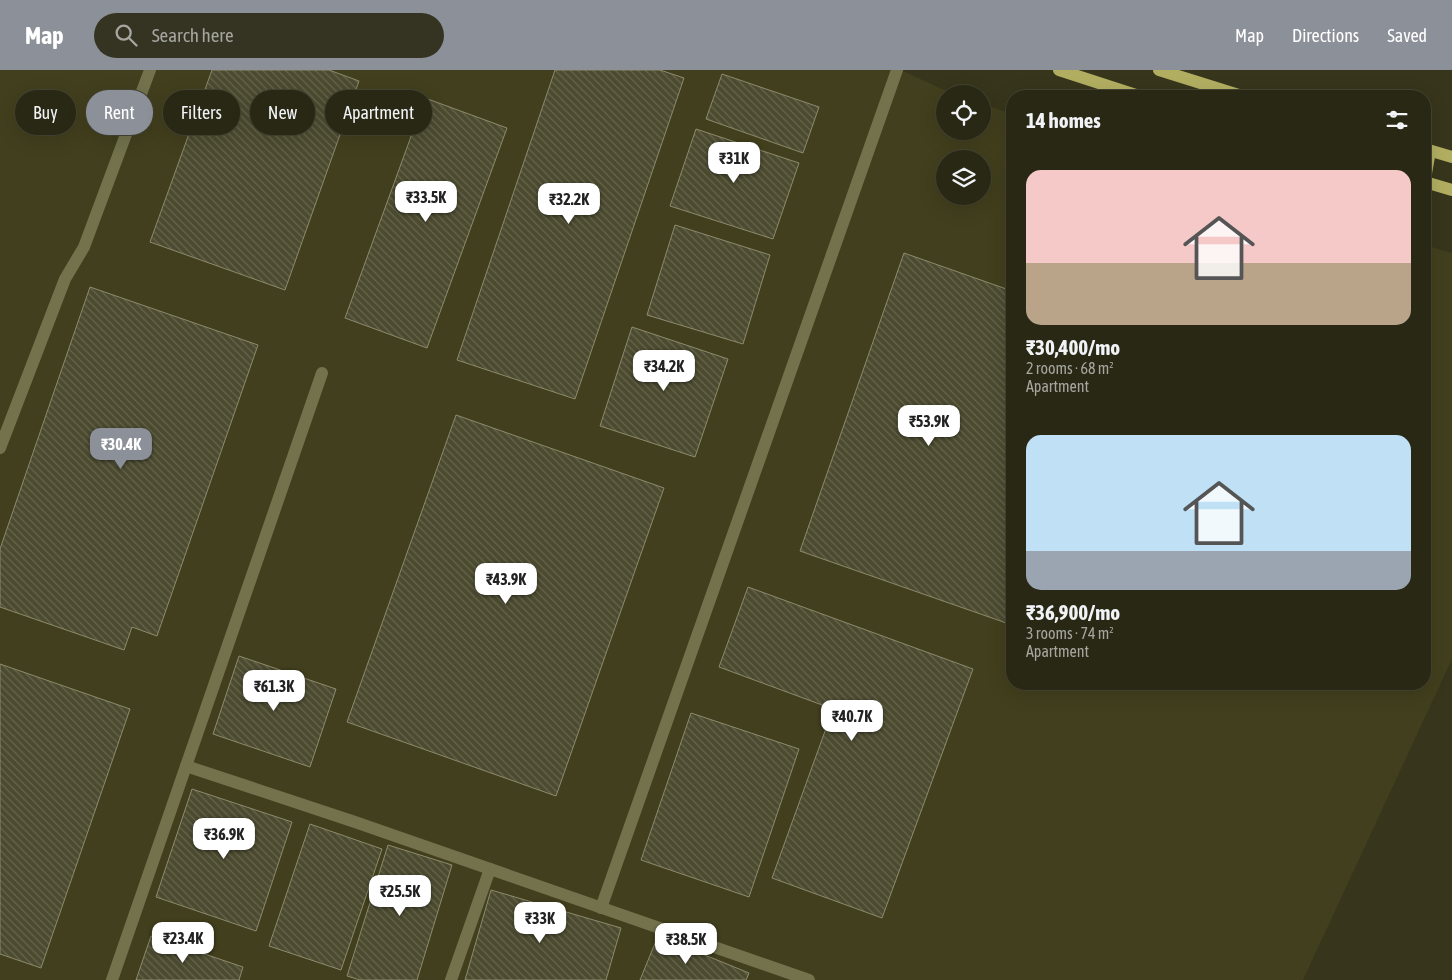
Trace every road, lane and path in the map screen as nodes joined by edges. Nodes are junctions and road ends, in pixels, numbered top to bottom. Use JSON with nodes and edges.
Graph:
{"nodes":[{"id":1,"x":150,"y":70,"type":"edge"},
{"id":2,"x":897,"y":70,"type":"edge"},
{"id":3,"x":1059,"y":70,"type":"edge"},
{"id":4,"x":1159,"y":70,"type":"edge"},
{"id":5,"x":1121,"y":90,"type":"edge"},
{"id":6,"x":1223,"y":90,"type":"edge"},
{"id":7,"x":1431,"y":151,"type":"edge"},
{"id":8,"x":1452,"y":157,"type":"edge"},
{"id":9,"x":1431,"y":182,"type":"edge"},
{"id":10,"x":1452,"y":190,"type":"edge"},
{"id":11,"x":322,"y":374,"type":"dead end"},
{"id":12,"x":0,"y":448,"type":"edge"},
{"id":13,"x":186,"y":766,"type":"junction"},
{"id":14,"x":490,"y":869,"type":"junction"},
{"id":15,"x":601,"y":908,"type":"junction"},
{"id":16,"x":112,"y":980,"type":"edge"},
{"id":17,"x":451,"y":980,"type":"edge"},
{"id":18,"x":809,"y":980,"type":"edge"}],
"edges":[{"from":1,"to":12,"type":"street"},
{"from":2,"to":15,"type":"street"},
{"from":3,"to":5,"type":"main road"},
{"from":4,"to":6,"type":"main road"},
{"from":7,"to":8,"type":"main road"},
{"from":9,"to":10,"type":"main road"},
{"from":11,"to":13,"type":"street"},
{"from":13,"to":14,"type":"street"},
{"from":13,"to":16,"type":"street"},
{"from":14,"to":15,"type":"street"},
{"from":14,"to":17,"type":"street"},
{"from":15,"to":18,"type":"street"}]}
